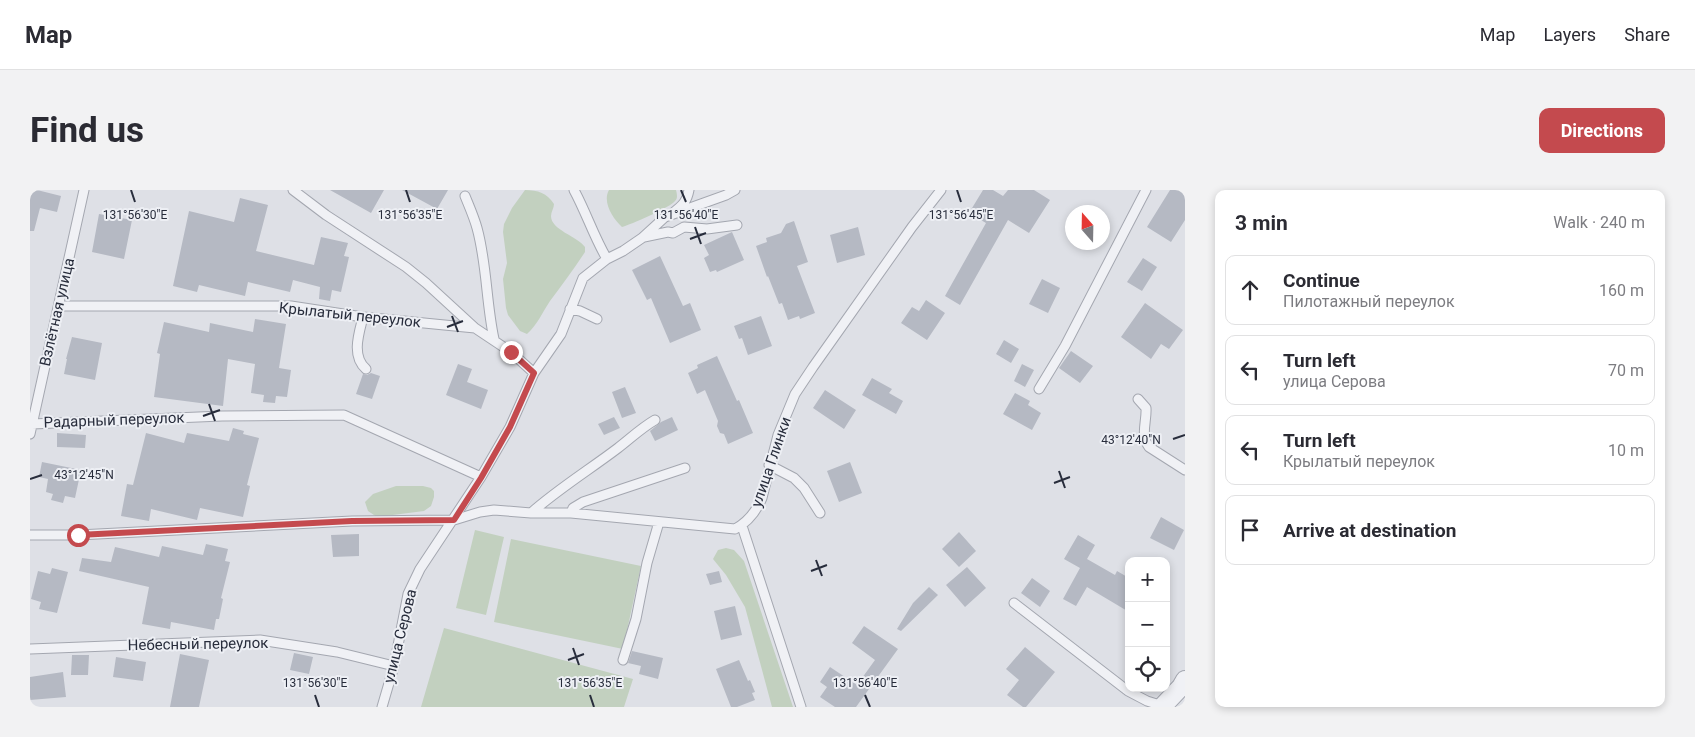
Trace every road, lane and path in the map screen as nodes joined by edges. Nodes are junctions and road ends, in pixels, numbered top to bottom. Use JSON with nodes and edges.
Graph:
{"nodes":[{"id":1,"x":84,"y":190,"type":"edge"},
{"id":2,"x":294,"y":190,"type":"edge"},
{"id":3,"x":574,"y":190,"type":"edge"},
{"id":4,"x":689,"y":190,"type":"edge"},
{"id":5,"x":735,"y":190,"type":"edge"},
{"id":6,"x":941,"y":190,"type":"edge"},
{"id":7,"x":1146,"y":190,"type":"edge"},
{"id":8,"x":466,"y":196,"type":"dead end"},
{"id":9,"x":665,"y":218,"type":"junction"},
{"id":10,"x":737,"y":225,"type":"dead end"},
{"id":11,"x":642,"y":238,"type":"junction"},
{"id":12,"x":607,"y":259,"type":"junction"},
{"id":13,"x":59,"y":306,"type":"junction"},
{"id":14,"x":570,"y":309,"type":"junction"},
{"id":15,"x":363,"y":316,"type":"junction"},
{"id":16,"x":597,"y":319,"type":"dead end"},
{"id":17,"x":475,"y":328,"type":"junction"},
{"id":18,"x":494,"y":339,"type":"junction"},
{"id":19,"x":366,"y":369,"type":"dead end"},
{"id":20,"x":534,"y":373,"type":"junction"},
{"id":21,"x":1039,"y":389,"type":"dead end"},
{"id":22,"x":1138,"y":399,"type":"dead end"},
{"id":23,"x":654,"y":420,"type":"dead end"},
{"id":24,"x":32,"y":424,"type":"junction"},
{"id":25,"x":30,"y":434,"type":"edge"},
{"id":26,"x":769,"y":465,"type":"junction"},
{"id":27,"x":685,"y":468,"type":"dead end"},
{"id":28,"x":1185,"y":470,"type":"edge"},
{"id":29,"x":481,"y":478,"type":"junction"},
{"id":30,"x":530,"y":513,"type":"junction"},
{"id":31,"x":571,"y":513,"type":"junction"},
{"id":32,"x":820,"y":513,"type":"dead end"},
{"id":33,"x":454,"y":520,"type":"junction"},
{"id":34,"x":659,"y":522,"type":"junction"},
{"id":35,"x":742,"y":526,"type":"junction"},
{"id":36,"x":30,"y":536,"type":"edge"},
{"id":37,"x":1014,"y":603,"type":"dead end"},
{"id":38,"x":30,"y":649,"type":"edge"},
{"id":39,"x":623,"y":660,"type":"dead end"},
{"id":40,"x":394,"y":666,"type":"junction"},
{"id":41,"x":1184,"y":686,"type":"edge"},
{"id":42,"x":1162,"y":706,"type":"edge"},
{"id":43,"x":382,"y":707,"type":"edge"},
{"id":44,"x":801,"y":707,"type":"edge"}],
"edges":[{"from":1,"to":13,"type":"lane","name":"Взлётная улица"},
{"from":2,"to":17,"type":"lane"},
{"from":3,"to":12,"type":"lane"},
{"from":4,"to":9,"type":"lane"},
{"from":5,"to":9,"type":"lane","name":"улица Серова"},
{"from":6,"to":26,"type":"lane","name":"улица Глинки"},
{"from":7,"to":21,"type":"lane"},
{"from":8,"to":18,"type":"lane"},
{"from":9,"to":11,"type":"lane","name":"улица Серова"},
{"from":10,"to":11,"type":"lane"},
{"from":11,"to":12,"type":"lane","name":"улица Серова"},
{"from":12,"to":14,"type":"lane","name":"улица Серова"},
{"from":13,"to":15,"type":"lane","name":"Крылатый переулок"},
{"from":13,"to":24,"type":"lane","name":"Взлётная улица"},
{"from":14,"to":16,"type":"lane"},
{"from":14,"to":20,"type":"lane","name":"улица Серова"},
{"from":15,"to":17,"type":"lane","name":"Крылатый переулок"},
{"from":15,"to":19,"type":"lane"},
{"from":17,"to":18,"type":"lane","name":"Крылатый переулок"},
{"from":18,"to":20,"type":"lane","name":"Крылатый переулок"},
{"from":20,"to":29,"type":"lane","name":"улица Серова"},
{"from":22,"to":28,"type":"lane"},
{"from":23,"to":30,"type":"lane"},
{"from":24,"to":25,"type":"lane","name":"Взлётная улица"},
{"from":24,"to":29,"type":"lane","name":"Радарный переулок"},
{"from":26,"to":32,"type":"lane"},
{"from":26,"to":35,"type":"lane","name":"улица Глинки"},
{"from":27,"to":31,"type":"lane"},
{"from":29,"to":33,"type":"lane","name":"улица Серова"},
{"from":30,"to":31,"type":"lane"},
{"from":30,"to":33,"type":"lane"},
{"from":31,"to":34,"type":"lane"},
{"from":33,"to":36,"type":"lane"},
{"from":33,"to":40,"type":"lane","name":"улица Серова"},
{"from":34,"to":35,"type":"lane"},
{"from":34,"to":39,"type":"lane"},
{"from":35,"to":44,"type":"lane"},
{"from":37,"to":42,"type":"lane"},
{"from":38,"to":40,"type":"lane","name":"Небесный переулок"},
{"from":40,"to":43,"type":"lane","name":"улица Серова"},
{"from":41,"to":42,"type":"street"}]}
